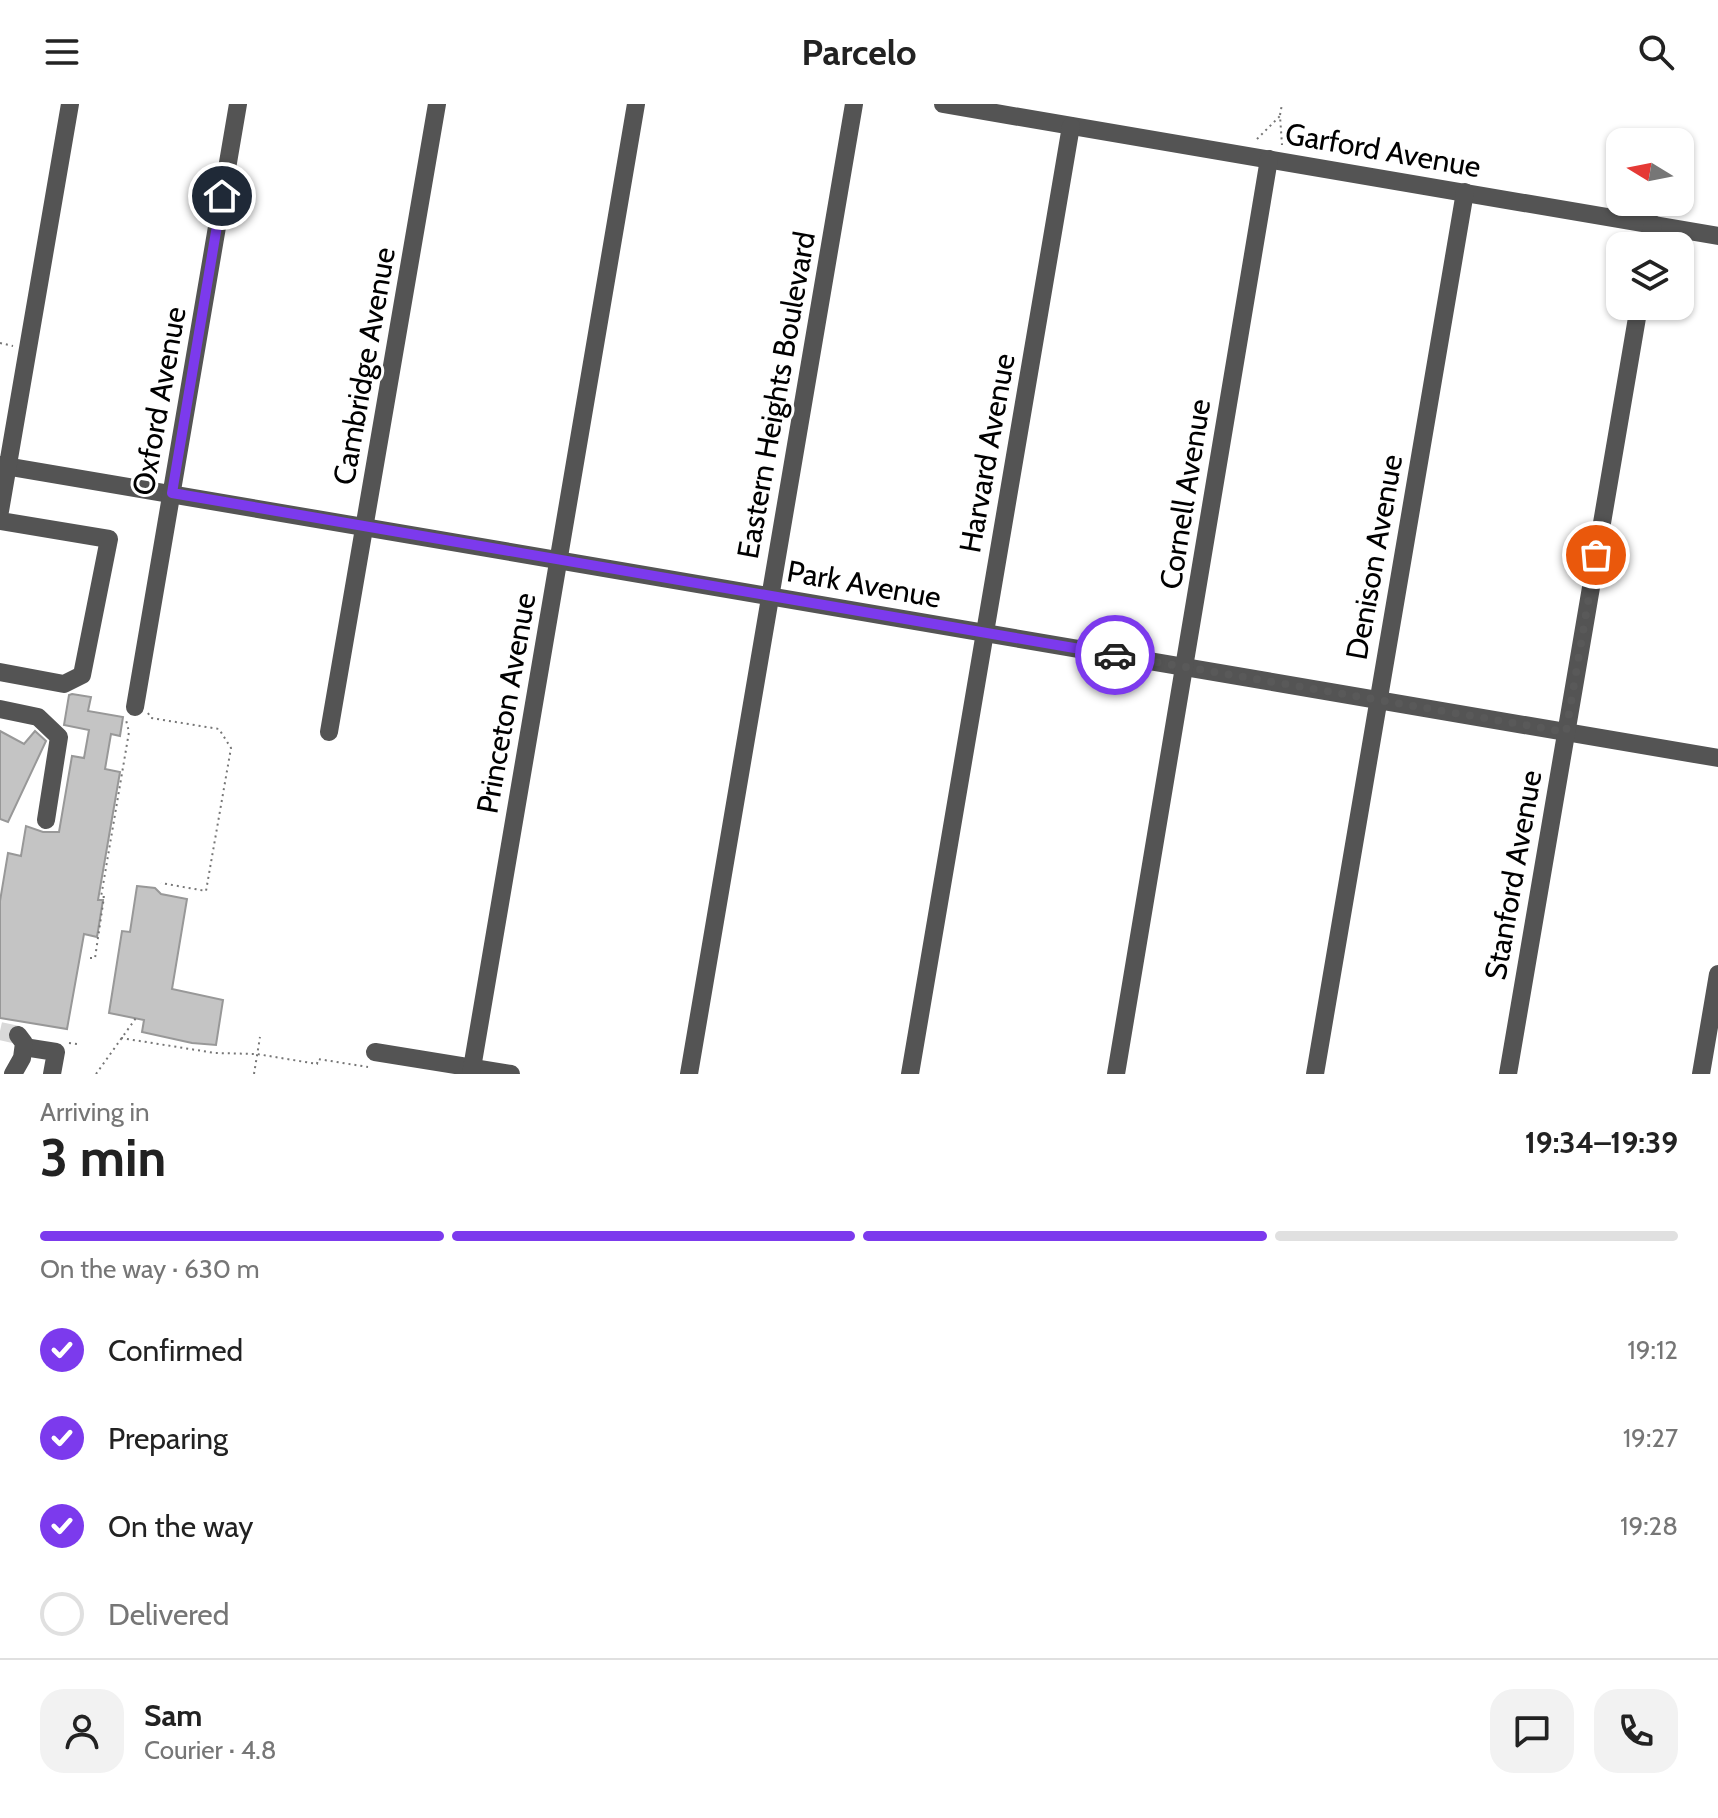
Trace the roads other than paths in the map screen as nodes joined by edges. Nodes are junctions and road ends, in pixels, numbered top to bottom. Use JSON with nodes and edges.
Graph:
{"nodes":[{"id":1,"x":70,"y":104,"type":"edge"},
{"id":2,"x":238,"y":104,"type":"edge"},
{"id":3,"x":437,"y":104,"type":"edge"},
{"id":4,"x":636,"y":104,"type":"edge"},
{"id":5,"x":854,"y":104,"type":"edge"},
{"id":6,"x":943,"y":104,"type":"edge"},
{"id":7,"x":1071,"y":126,"type":"junction"},
{"id":8,"x":1276,"y":152,"type":"junction"},
{"id":9,"x":1465,"y":192,"type":"junction"},
{"id":10,"x":1653,"y":224,"type":"junction"},
{"id":11,"x":1652,"y":232,"type":"edge"},
{"id":12,"x":1718,"y":236,"type":"edge"},
{"id":13,"x":1637,"y":320,"type":"edge"},
{"id":14,"x":4,"y":465,"type":"edge"},
{"id":15,"x":172,"y":493,"type":"junction"},
{"id":16,"x":0,"y":511,"type":"edge"},
{"id":17,"x":0,"y":521,"type":"edge"},
{"id":18,"x":364,"y":527,"type":"junction"},
{"id":19,"x":559,"y":560,"type":"junction"},
{"id":20,"x":771,"y":596,"type":"junction"},
{"id":21,"x":985,"y":633,"type":"junction"},
{"id":22,"x":1185,"y":667,"type":"junction"},
{"id":23,"x":0,"y":672,"type":"edge"},
{"id":24,"x":1378,"y":700,"type":"junction"},
{"id":25,"x":0,"y":709,"type":"edge"},
{"id":26,"x":134,"y":709,"type":"road end"},
{"id":27,"x":329,"y":732,"type":"dead end"},
{"id":28,"x":1566,"y":732,"type":"junction"},
{"id":29,"x":1718,"y":758,"type":"edge"},
{"id":30,"x":46,"y":820,"type":"dead end"},
{"id":31,"x":1718,"y":974,"type":"edge"},
{"id":32,"x":374,"y":1060,"type":"road end"},
{"id":33,"x":472,"y":1071,"type":"edge"},
{"id":34,"x":13,"y":1074,"type":"edge"},
{"id":35,"x":52,"y":1074,"type":"edge"},
{"id":36,"x":511,"y":1074,"type":"edge"},
{"id":37,"x":689,"y":1074,"type":"edge"},
{"id":38,"x":910,"y":1074,"type":"edge"},
{"id":39,"x":1116,"y":1074,"type":"edge"},
{"id":40,"x":1315,"y":1074,"type":"edge"},
{"id":41,"x":1508,"y":1074,"type":"edge"},
{"id":42,"x":1701,"y":1074,"type":"edge"}],
"edges":[{"from":1,"to":14,"type":"street"},
{"from":2,"to":15,"type":"street","name":"Oxford Avenue"},
{"from":3,"to":18,"type":"street","name":"Cambridge Avenue"},
{"from":4,"to":19,"type":"street","name":"Princeton Avenue"},
{"from":5,"to":20,"type":"street","name":"Eastern Heights Boulevard"},
{"from":6,"to":7,"type":"street","name":"Garford Avenue"},
{"from":7,"to":8,"type":"street","name":"Garford Avenue"},
{"from":7,"to":21,"type":"street","name":"Harvard Avenue"},
{"from":8,"to":9,"type":"street","name":"Garford Avenue"},
{"from":8,"to":22,"type":"street","name":"Cornell Avenue"},
{"from":9,"to":10,"type":"street","name":"Garford Avenue"},
{"from":9,"to":24,"type":"street","name":"Denison Avenue"},
{"from":10,"to":11,"type":"street"},
{"from":10,"to":12,"type":"street","name":"Garford Avenue"},
{"from":13,"to":28,"type":"street","name":"Stanford Avenue"},
{"from":14,"to":15,"type":"street","name":"Park Avenue"},
{"from":14,"to":16,"type":"street"},
{"from":15,"to":18,"type":"street","name":"Park Avenue"},
{"from":15,"to":26,"type":"street","name":"Oxford Avenue"},
{"from":17,"to":23,"type":"street"},
{"from":18,"to":19,"type":"street","name":"Park Avenue"},
{"from":18,"to":27,"type":"street","name":"Cambridge Avenue"},
{"from":19,"to":20,"type":"street","name":"Park Avenue"},
{"from":19,"to":33,"type":"street","name":"Princeton Avenue"},
{"from":20,"to":21,"type":"street","name":"Park Avenue"},
{"from":20,"to":37,"type":"street","name":"Eastern Heights Boulevard"},
{"from":21,"to":22,"type":"street","name":"Park Avenue"},
{"from":21,"to":38,"type":"street","name":"Harvard Avenue"},
{"from":22,"to":24,"type":"street","name":"Park Avenue"},
{"from":22,"to":39,"type":"street","name":"Cornell Avenue"},
{"from":24,"to":28,"type":"street","name":"Park Avenue"},
{"from":24,"to":40,"type":"street","name":"Denison Avenue"},
{"from":25,"to":30,"type":"street"},
{"from":28,"to":29,"type":"street","name":"Park Avenue"},
{"from":28,"to":41,"type":"street","name":"Stanford Avenue"},
{"from":31,"to":42,"type":"street"},
{"from":32,"to":33,"type":"street"},
{"from":33,"to":36,"type":"street"},
{"from":34,"to":35,"type":"street"}]}
